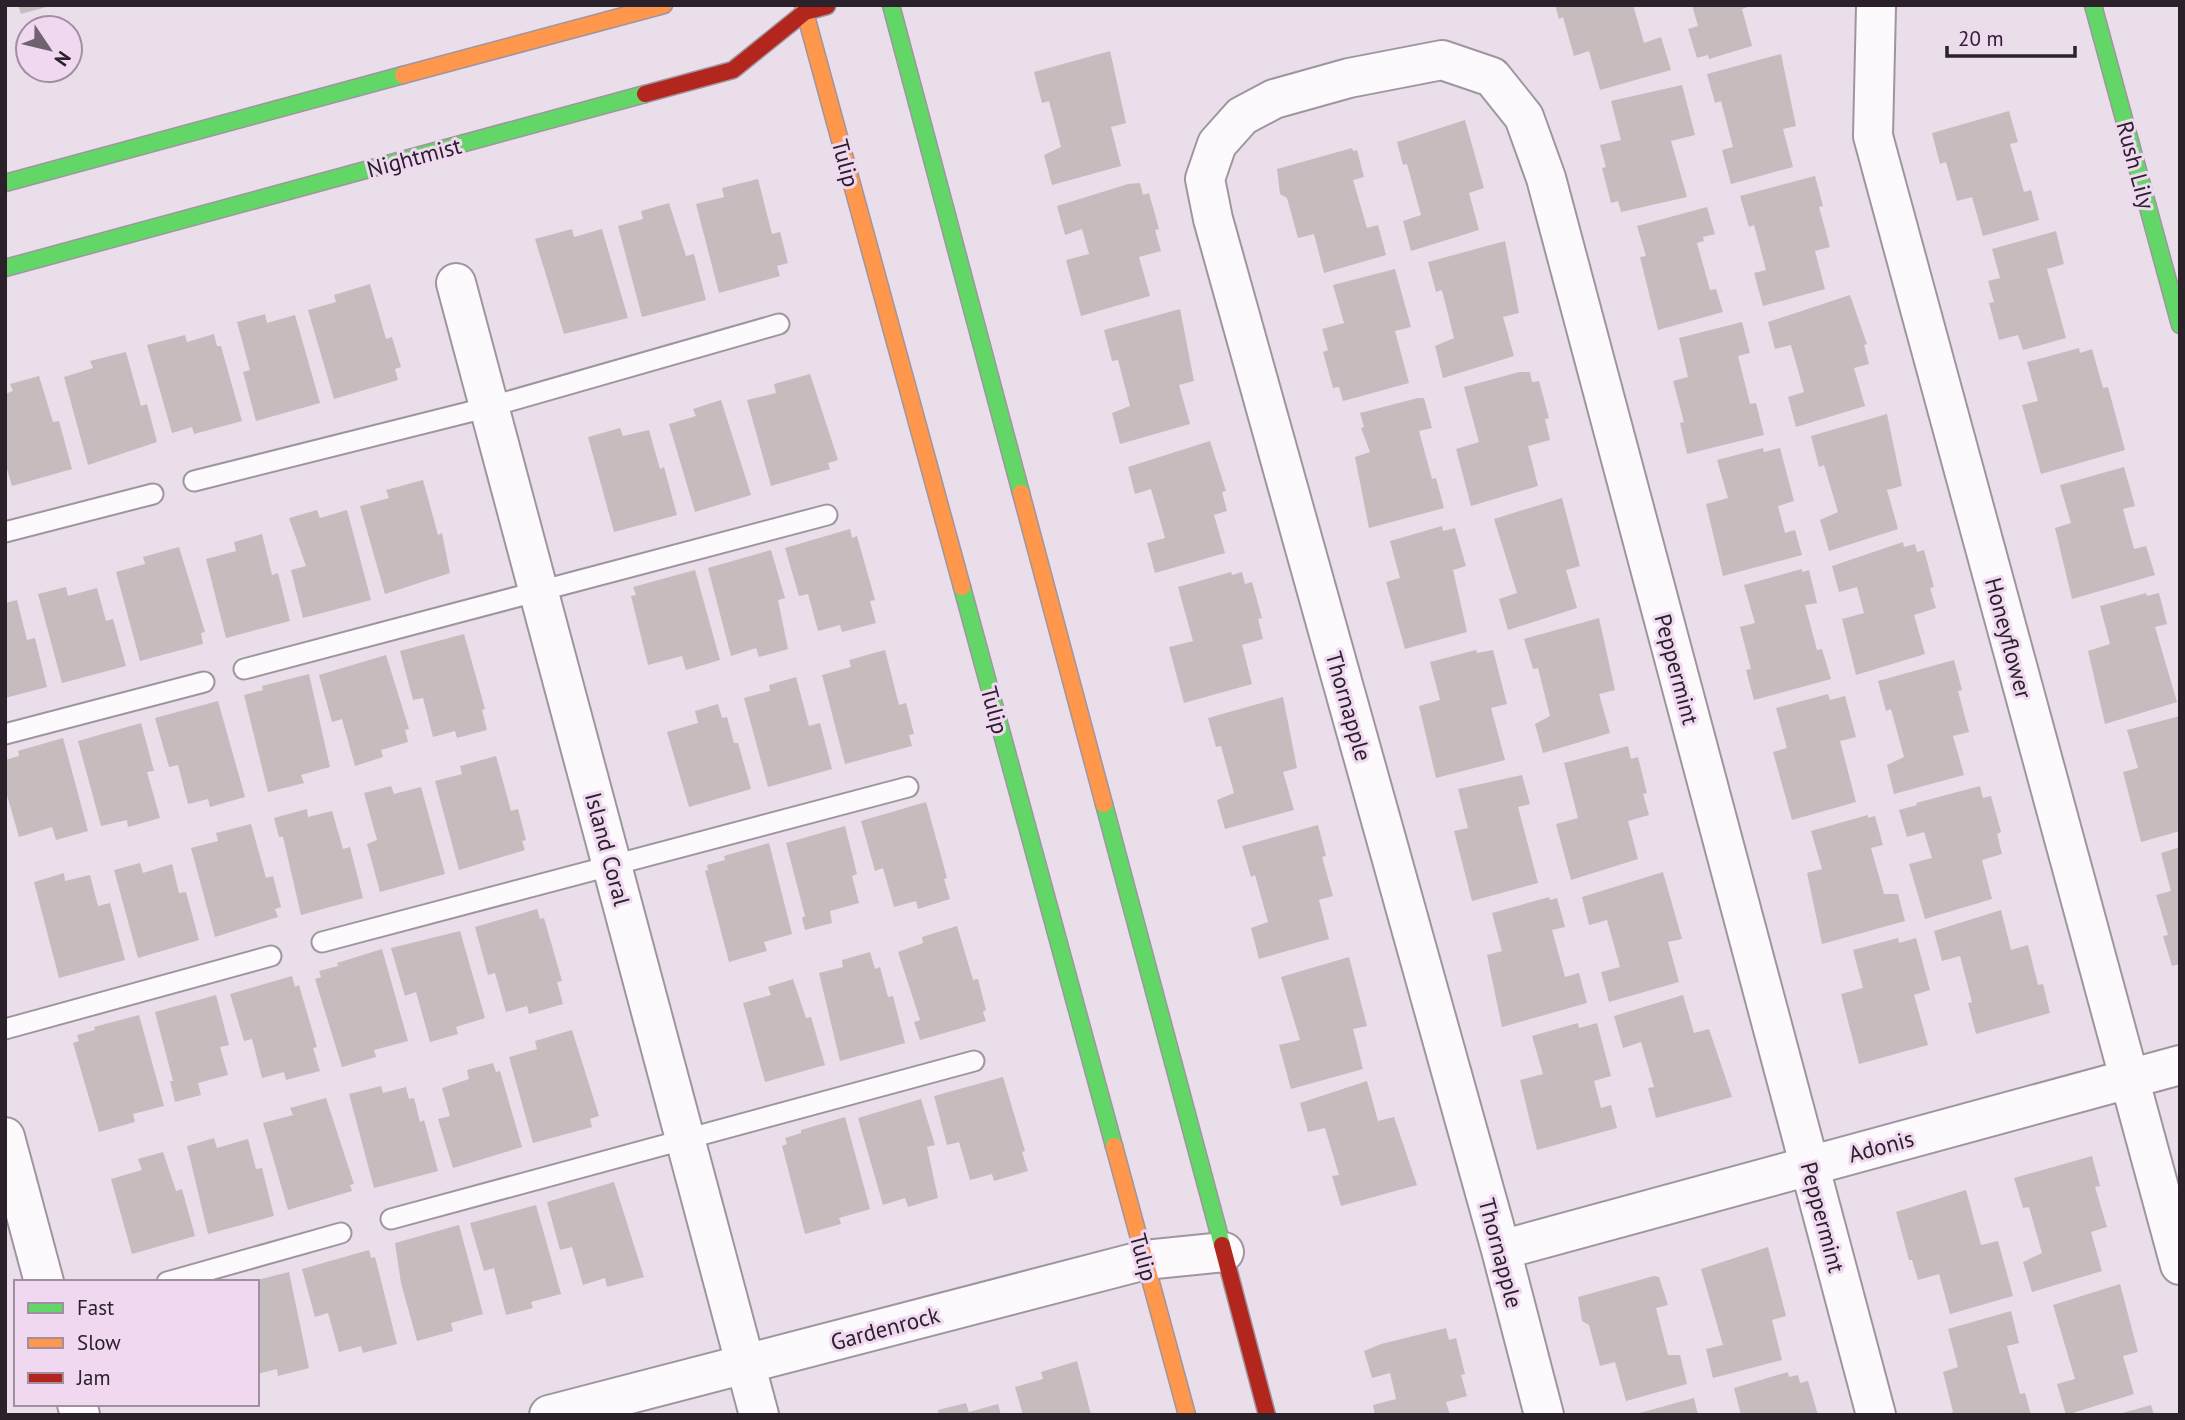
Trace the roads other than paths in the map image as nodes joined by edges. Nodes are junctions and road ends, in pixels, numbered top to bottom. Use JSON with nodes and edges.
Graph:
{"nodes":[{"id":1,"x":664,"y":5,"type":"edge"},
{"id":2,"x":831,"y":5,"type":"edge"},
{"id":3,"x":891,"y":5,"type":"edge"},
{"id":4,"x":2093,"y":5,"type":"edge"},
{"id":5,"x":1876,"y":7,"type":"edge"},
{"id":6,"x":781,"y":8,"type":"dead end"},
{"id":7,"x":804,"y":9,"type":"edge"},
{"id":8,"x":1349,"y":78,"type":"joint"},
{"id":9,"x":5,"y":183,"type":"edge"},
{"id":10,"x":5,"y":268,"type":"edge"},
{"id":11,"x":456,"y":284,"type":"dead end"},
{"id":12,"x":779,"y":324,"type":"dead end"},
{"id":13,"x":2180,"y":325,"type":"edge"},
{"id":14,"x":489,"y":407,"type":"junction"},
{"id":15,"x":194,"y":481,"type":"dead end"},
{"id":16,"x":153,"y":494,"type":"dead end"},
{"id":17,"x":827,"y":515,"type":"dead end"},
{"id":18,"x":5,"y":532,"type":"edge"},
{"id":19,"x":538,"y":591,"type":"junction"},
{"id":20,"x":244,"y":669,"type":"dead end"},
{"id":21,"x":204,"y":682,"type":"dead end"},
{"id":22,"x":5,"y":734,"type":"edge"},
{"id":23,"x":908,"y":787,"type":"dead end"},
{"id":24,"x":612,"y":865,"type":"junction"},
{"id":25,"x":322,"y":942,"type":"dead end"},
{"id":26,"x":271,"y":956,"type":"dead end"},
{"id":27,"x":5,"y":1029,"type":"edge"},
{"id":28,"x":974,"y":1061,"type":"dead end"},
{"id":29,"x":2180,"y":1065,"type":"edge"},
{"id":30,"x":2129,"y":1079,"type":"junction"},
{"id":31,"x":5,"y":1137,"type":"edge"},
{"id":32,"x":686,"y":1140,"type":"junction"},
{"id":33,"x":1810,"y":1166,"type":"junction"},
{"id":34,"x":391,"y":1219,"type":"dead end"},
{"id":35,"x":341,"y":1233,"type":"dead end"},
{"id":36,"x":19,"y":1243,"type":"edge"},
{"id":37,"x":1501,"y":1250,"type":"junction"},
{"id":38,"x":1224,"y":1252,"type":"junction"},
{"id":39,"x":1145,"y":1260,"type":"junction"},
{"id":40,"x":2180,"y":1265,"type":"edge"},
{"id":41,"x":43,"y":1280,"type":"edge"},
{"id":42,"x":174,"y":1280,"type":"edge"},
{"id":43,"x":746,"y":1364,"type":"junction"},
{"id":44,"x":549,"y":1415,"type":"edge"},
{"id":45,"x":759,"y":1415,"type":"edge"},
{"id":46,"x":1187,"y":1415,"type":"edge"},
{"id":47,"x":1267,"y":1415,"type":"edge"},
{"id":48,"x":1544,"y":1415,"type":"edge"},
{"id":49,"x":1876,"y":1415,"type":"edge"}],
"edges":[{"from":1,"to":9,"type":"street"},
{"from":2,"to":7,"type":"street","name":"Nightmist"},
{"from":3,"to":38,"type":"street"},
{"from":4,"to":13,"type":"street","name":"Rush Lily"},
{"from":5,"to":30,"type":"street","name":"Honeyflower"},
{"from":6,"to":7,"type":"street","name":"Nightmist"},
{"from":7,"to":10,"type":"street","name":"Nightmist"},
{"from":7,"to":39,"type":"street","name":"Tulip"},
{"from":8,"to":33,"type":"street","name":"Peppermint"},
{"from":8,"to":37,"type":"street","name":"Thornapple"},
{"from":11,"to":14,"type":"street","name":"Island Coral"},
{"from":12,"to":14,"type":"lane"},
{"from":14,"to":15,"type":"lane"},
{"from":14,"to":19,"type":"street","name":"Island Coral"},
{"from":16,"to":18,"type":"lane"},
{"from":17,"to":19,"type":"lane"},
{"from":19,"to":20,"type":"lane"},
{"from":19,"to":24,"type":"street","name":"Island Coral"},
{"from":21,"to":22,"type":"lane"},
{"from":23,"to":24,"type":"lane"},
{"from":24,"to":25,"type":"lane"},
{"from":24,"to":32,"type":"street","name":"Island Coral"},
{"from":26,"to":27,"type":"lane"},
{"from":28,"to":32,"type":"lane"},
{"from":29,"to":30,"type":"street","name":"Adonis"},
{"from":30,"to":33,"type":"street","name":"Adonis"},
{"from":30,"to":40,"type":"street","name":"Honeyflower"},
{"from":31,"to":36,"type":"street"},
{"from":32,"to":34,"type":"lane"},
{"from":32,"to":43,"type":"street","name":"Island Coral"},
{"from":33,"to":37,"type":"street","name":"Adonis"},
{"from":33,"to":49,"type":"street","name":"Peppermint"},
{"from":35,"to":42,"type":"lane"},
{"from":36,"to":41,"type":"street"},
{"from":37,"to":48,"type":"street","name":"Thornapple"},
{"from":38,"to":39,"type":"street","name":"Gardenrock"},
{"from":38,"to":47,"type":"street"},
{"from":39,"to":43,"type":"street","name":"Gardenrock"},
{"from":39,"to":46,"type":"street","name":"Tulip"},
{"from":43,"to":44,"type":"street","name":"Gardenrock"},
{"from":43,"to":45,"type":"street","name":"Island Coral"}]}
